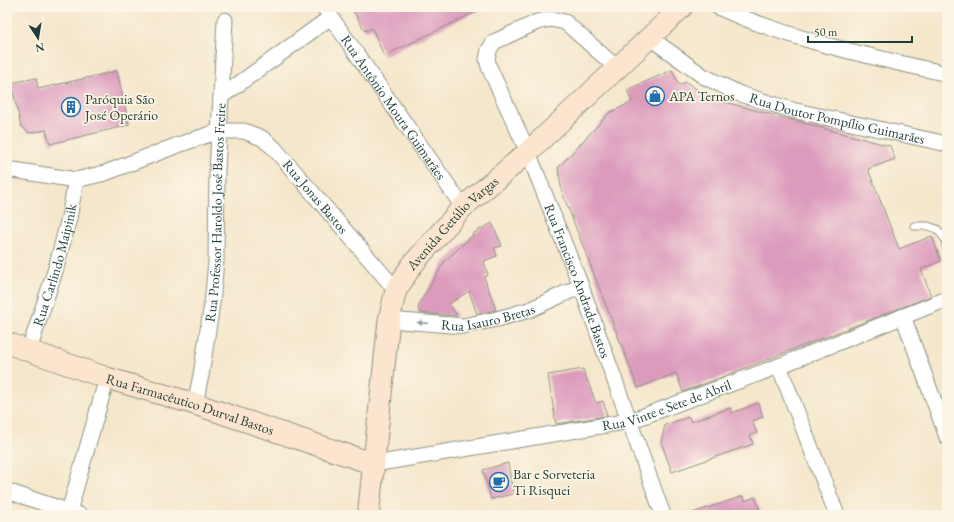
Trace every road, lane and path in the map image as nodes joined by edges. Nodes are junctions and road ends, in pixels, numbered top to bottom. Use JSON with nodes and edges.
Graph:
{"nodes":[{"id":1,"x":682,"y":7,"type":"edge"},
{"id":2,"x":718,"y":7,"type":"edge"},
{"id":3,"x":327,"y":12,"type":"edge"},
{"id":4,"x":225,"y":20,"type":"dead end"},
{"id":5,"x":649,"y":37,"type":"junction"},
{"id":6,"x":617,"y":68,"type":"junction"},
{"id":7,"x":947,"y":74,"type":"edge"},
{"id":8,"x":222,"y":96,"type":"junction"},
{"id":9,"x":219,"y":131,"type":"junction"},
{"id":10,"x":947,"y":144,"type":"edge"},
{"id":11,"x":528,"y":152,"type":"junction"},
{"id":12,"x":7,"y":169,"type":"edge"},
{"id":13,"x":76,"y":180,"type":"junction"},
{"id":14,"x":463,"y":207,"type":"junction"},
{"id":15,"x":914,"y":226,"type":"dead end"},
{"id":16,"x":947,"y":249,"type":"edge"},
{"id":17,"x":581,"y":286,"type":"junction"},
{"id":18,"x":396,"y":290,"type":"junction"},
{"id":19,"x":947,"y":299,"type":"edge"},
{"id":20,"x":903,"y":316,"type":"junction"},
{"id":21,"x":389,"y":320,"type":"junction"},
{"id":22,"x":7,"y":343,"type":"edge"},
{"id":23,"x":29,"y":350,"type":"junction"},
{"id":24,"x":779,"y":366,"type":"junction"},
{"id":25,"x":107,"y":378,"type":"junction"},
{"id":26,"x":194,"y":404,"type":"junction"},
{"id":27,"x":630,"y":421,"type":"junction"},
{"id":28,"x":947,"y":437,"type":"edge"},
{"id":29,"x":374,"y":464,"type":"junction"},
{"id":30,"x":7,"y":490,"type":"edge"},
{"id":31,"x":72,"y":514,"type":"edge"},
{"id":32,"x":369,"y":515,"type":"edge"},
{"id":33,"x":663,"y":515,"type":"edge"},
{"id":34,"x":837,"y":515,"type":"edge"}],
"edges":[{"from":1,"to":5,"type":"main road","name":"Avenida Getúlio Vargas"},
{"from":2,"to":7,"type":"street"},
{"from":3,"to":8,"type":"street"},
{"from":3,"to":14,"type":"street","name":"Rua Antônio Moura Guimarães"},
{"from":4,"to":8,"type":"street","name":"Rua Professor Haroldo José Bastos Freire"},
{"from":5,"to":6,"type":"main road","name":"Avenida Getúlio Vargas"},
{"from":5,"to":10,"type":"street","name":"Rua Doutor Pompílio Guimarães"},
{"from":6,"to":11,"type":"main road","name":"Avenida Getúlio Vargas"},
{"from":6,"to":11,"type":"street","name":"Rua Francisco Andrade Bastos"},
{"from":8,"to":9,"type":"street","name":"Rua Professor Haroldo José Bastos Freire"},
{"from":9,"to":13,"type":"street","name":"Rua Jonas Bastos"},
{"from":9,"to":18,"type":"street","name":"Rua Jonas Bastos"},
{"from":9,"to":26,"type":"street","name":"Rua Professor Haroldo José Bastos Freire"},
{"from":11,"to":14,"type":"main road","name":"Avenida Getúlio Vargas"},
{"from":11,"to":17,"type":"street","name":"Rua Francisco Andrade Bastos"},
{"from":12,"to":13,"type":"street"},
{"from":13,"to":23,"type":"street","name":"Rua Carlindo Maipinik"},
{"from":14,"to":18,"type":"main road","name":"Avenida Getúlio Vargas"},
{"from":15,"to":16,"type":"lane"},
{"from":17,"to":21,"type":"street","name":"Rua Isauro Bretas","one_way":true},
{"from":17,"to":27,"type":"street","name":"Rua Francisco Andrade Bastos"},
{"from":18,"to":21,"type":"main road","name":"Avenida Getúlio Vargas"},
{"from":19,"to":20,"type":"street","name":"Rua Vinte e Sete de Abril"},
{"from":20,"to":24,"type":"street","name":"Rua Vinte e Sete de Abril"},
{"from":20,"to":28,"type":"street"},
{"from":21,"to":29,"type":"main road","name":"Avenida Getúlio Vargas"},
{"from":22,"to":23,"type":"main road","name":"Rua Farmacêutico Durval Bastos"},
{"from":23,"to":25,"type":"main road","name":"Rua Farmacêutico Durval Bastos"},
{"from":24,"to":27,"type":"street","name":"Rua Vinte e Sete de Abril"},
{"from":24,"to":34,"type":"street"},
{"from":25,"to":26,"type":"main road","name":"Rua Farmacêutico Durval Bastos"},
{"from":25,"to":31,"type":"street"},
{"from":26,"to":29,"type":"main road","name":"Rua Farmacêutico Durval Bastos"},
{"from":27,"to":29,"type":"street","name":"Rua Vinte e Sete de Abril"},
{"from":27,"to":33,"type":"street","name":"Rua Francisco Andrade Bastos"},
{"from":29,"to":32,"type":"main road","name":"Avenida Getúlio Vargas"},
{"from":30,"to":31,"type":"street"}]}
